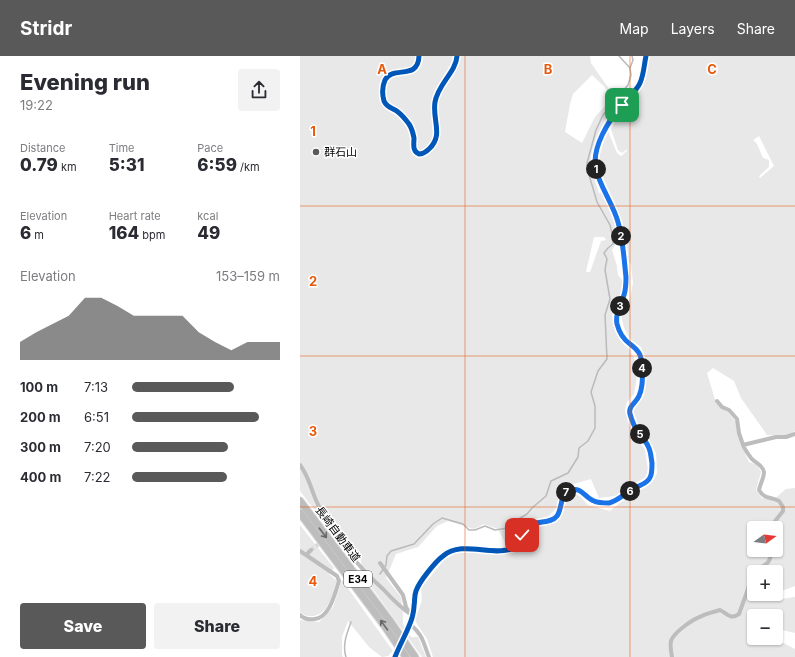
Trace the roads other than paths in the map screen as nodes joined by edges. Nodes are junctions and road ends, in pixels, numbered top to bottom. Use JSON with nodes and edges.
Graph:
{"nodes":[{"id":1,"x":419,"y":56,"type":"edge"},
{"id":2,"x":457,"y":56,"type":"edge"},
{"id":3,"x":646,"y":56,"type":"edge"},
{"id":4,"x":717,"y":400,"type":"dead end"},
{"id":5,"x":795,"y":434,"type":"edge"},
{"id":6,"x":743,"y":445,"type":"junction"},
{"id":7,"x":300,"y":465,"type":"edge"},
{"id":8,"x":300,"y":501,"type":"edge"},
{"id":9,"x":300,"y":513,"type":"edge"},
{"id":10,"x":775,"y":521,"type":"edge"},
{"id":11,"x":338,"y":529,"type":"junction"},
{"id":12,"x":334,"y":532,"type":"tunnel mouth"},
{"id":13,"x":311,"y":550,"type":"tunnel mouth"},
{"id":14,"x":300,"y":551,"type":"edge"},
{"id":15,"x":306,"y":555,"type":"junction"},
{"id":16,"x":770,"y":557,"type":"edge"},
{"id":17,"x":380,"y":563,"type":"dead end"},
{"id":18,"x":764,"y":565,"type":"edge"},
{"id":19,"x":747,"y":592,"type":"edge"},
{"id":20,"x":300,"y":615,"type":"edge"},
{"id":21,"x":412,"y":616,"type":"junction"},
{"id":22,"x":410,"y":624,"type":"junction"},
{"id":23,"x":407,"y":629,"type":"tunnel mouth"},
{"id":24,"x":406,"y":657,"type":"edge"},
{"id":25,"x":415,"y":657,"type":"edge"},
{"id":26,"x":429,"y":657,"type":"edge"},
{"id":27,"x":672,"y":657,"type":"edge"}],
"edges":[{"from":1,"to":2,"type":"street"},
{"from":3,"to":21,"type":"street"},
{"from":4,"to":6,"type":"street"},
{"from":5,"to":6,"type":"street"},
{"from":6,"to":10,"type":"street"},
{"from":7,"to":11,"type":"street"},
{"from":8,"to":25,"type":"highway","name":"長崎自動車道","number":"E34","one_way":true},
{"from":24,"to":9,"type":"highway","name":"長崎自動車道","number":"E34","one_way":true},
{"from":11,"to":12,"type":"street"},
{"from":11,"to":21,"type":"street"},
{"from":13,"to":15,"type":"street"},
{"from":14,"to":15,"type":"street"},
{"from":15,"to":20,"type":"street"},
{"from":16,"to":18,"type":"street"},
{"from":17,"to":21,"type":"street"},
{"from":19,"to":27,"type":"street"},
{"from":21,"to":22,"type":"street"},
{"from":22,"to":23,"type":"street"},
{"from":22,"to":26,"type":"street"}]}
